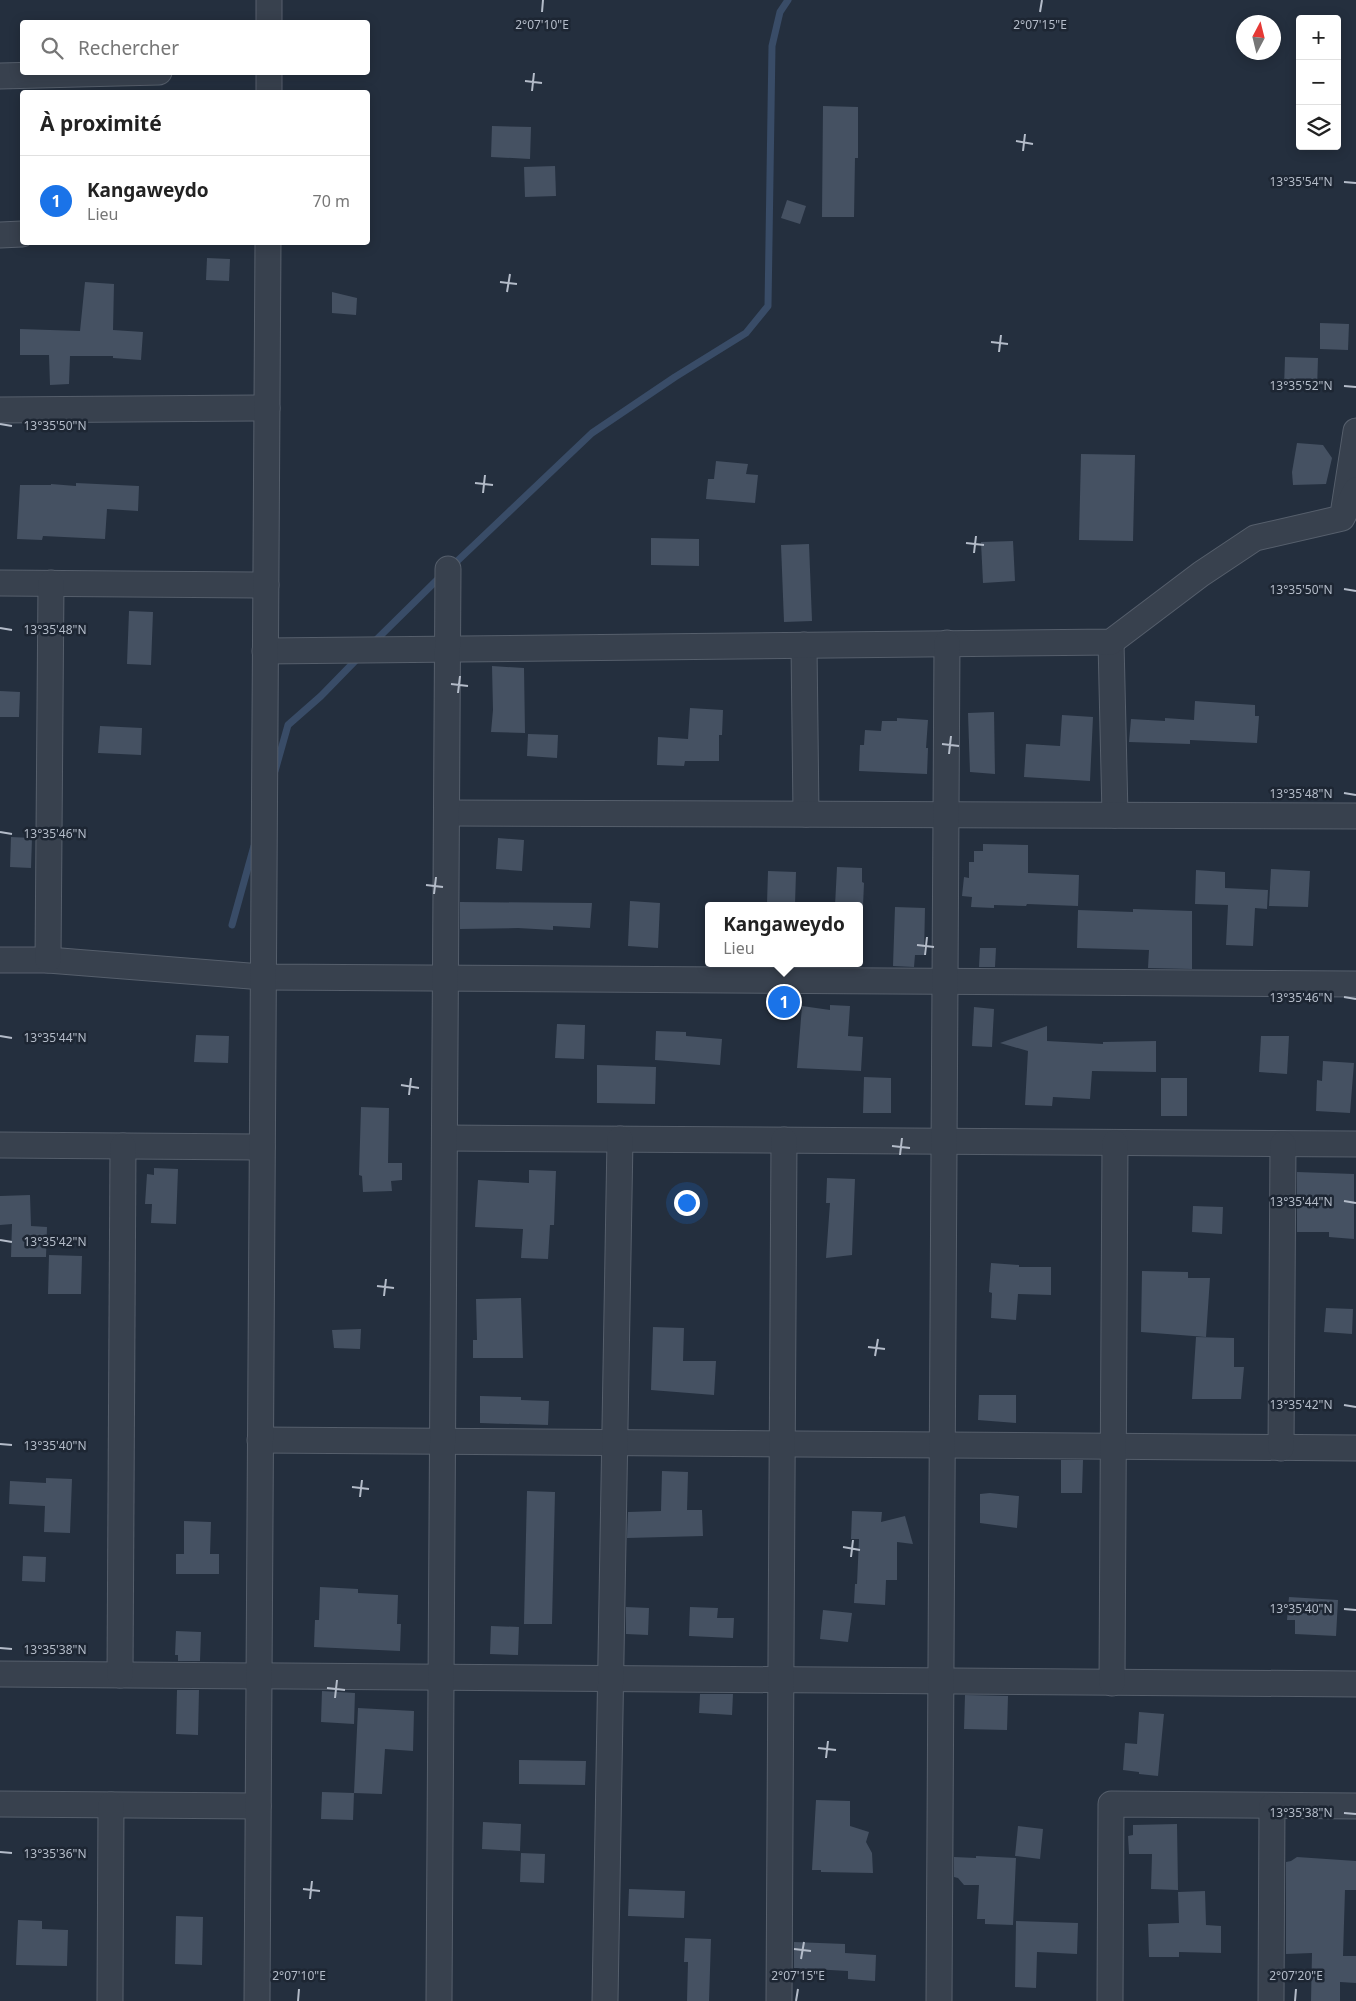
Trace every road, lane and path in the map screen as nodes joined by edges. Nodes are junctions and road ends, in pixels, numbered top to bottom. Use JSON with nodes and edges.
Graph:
{"nodes":[{"id":1,"x":269,"y":0,"type":"edge"},
{"id":2,"x":269,"y":20,"type":"edge"},
{"id":3,"x":40,"y":75,"type":"edge"},
{"id":4,"x":269,"y":75,"type":"edge"},
{"id":5,"x":0,"y":76,"type":"edge"},
{"id":6,"x":269,"y":90,"type":"edge"},
{"id":7,"x":20,"y":234,"type":"edge"},
{"id":8,"x":0,"y":235,"type":"edge"},
{"id":9,"x":268,"y":245,"type":"edge"},
{"id":10,"x":267,"y":408,"type":"junction"},
{"id":11,"x":0,"y":410,"type":"edge"},
{"id":12,"x":1356,"y":431,"type":"edge"},
{"id":13,"x":1356,"y":490,"type":"edge"},
{"id":14,"x":1342,"y":518,"type":"junction"},
{"id":15,"x":448,"y":570,"type":"dead end"},
{"id":16,"x":0,"y":583,"type":"edge"},
{"id":17,"x":51,"y":584,"type":"junction"},
{"id":18,"x":266,"y":585,"type":"junction"},
{"id":19,"x":1111,"y":642,"type":"junction"},
{"id":20,"x":947,"y":643,"type":"junction"},
{"id":21,"x":804,"y":645,"type":"junction"},
{"id":22,"x":448,"y":648,"type":"junction"},
{"id":23,"x":266,"y":651,"type":"junction"},
{"id":24,"x":447,"y":813,"type":"junction"},
{"id":25,"x":806,"y":814,"type":"junction"},
{"id":26,"x":946,"y":814,"type":"junction"},
{"id":27,"x":1115,"y":815,"type":"junction"},
{"id":28,"x":1356,"y":816,"type":"edge"},
{"id":29,"x":0,"y":960,"type":"edge"},
{"id":30,"x":48,"y":960,"type":"junction"},
{"id":31,"x":264,"y":977,"type":"junction"},
{"id":32,"x":446,"y":978,"type":"junction"},
{"id":33,"x":945,"y":982,"type":"junction"},
{"id":34,"x":1356,"y":984,"type":"edge"},
{"id":35,"x":445,"y":1138,"type":"junction"},
{"id":36,"x":620,"y":1139,"type":"junction"},
{"id":37,"x":784,"y":1140,"type":"junction"},
{"id":38,"x":944,"y":1142,"type":"junction"},
{"id":39,"x":1115,"y":1143,"type":"junction"},
{"id":40,"x":1283,"y":1144,"type":"junction"},
{"id":41,"x":1356,"y":1144,"type":"edge"},
{"id":42,"x":0,"y":1146,"type":"edge"},
{"id":43,"x":124,"y":1146,"type":"junction"},
{"id":44,"x":262,"y":1148,"type":"junction"},
{"id":45,"x":260,"y":1440,"type":"junction"},
{"id":46,"x":443,"y":1442,"type":"junction"},
{"id":47,"x":615,"y":1443,"type":"junction"},
{"id":48,"x":782,"y":1444,"type":"junction"},
{"id":49,"x":942,"y":1445,"type":"junction"},
{"id":50,"x":1113,"y":1447,"type":"junction"},
{"id":51,"x":1281,"y":1448,"type":"junction"},
{"id":52,"x":1356,"y":1448,"type":"edge"},
{"id":53,"x":0,"y":1674,"type":"edge"},
{"id":54,"x":120,"y":1675,"type":"junction"},
{"id":55,"x":259,"y":1676,"type":"junction"},
{"id":56,"x":441,"y":1678,"type":"junction"},
{"id":57,"x":611,"y":1679,"type":"junction"},
{"id":58,"x":780,"y":1680,"type":"junction"},
{"id":59,"x":941,"y":1682,"type":"junction"},
{"id":60,"x":1112,"y":1683,"type":"junction"},
{"id":61,"x":1356,"y":1684,"type":"edge"},
{"id":62,"x":0,"y":1804,"type":"edge"},
{"id":63,"x":111,"y":1804,"type":"junction"},
{"id":64,"x":258,"y":1806,"type":"junction"},
{"id":65,"x":1272,"y":1806,"type":"junction"},
{"id":66,"x":1356,"y":1806,"type":"edge"},
{"id":67,"x":110,"y":2001,"type":"edge"},
{"id":68,"x":257,"y":2001,"type":"edge"},
{"id":69,"x":439,"y":2001,"type":"edge"},
{"id":70,"x":605,"y":2001,"type":"edge"},
{"id":71,"x":778,"y":2001,"type":"edge"},
{"id":72,"x":939,"y":2001,"type":"edge"},
{"id":73,"x":1110,"y":2001,"type":"edge"},
{"id":74,"x":1271,"y":2001,"type":"edge"}],
"edges":[{"from":1,"to":2,"type":"street"},
{"from":3,"to":5,"type":"street"},
{"from":4,"to":6,"type":"street"},
{"from":7,"to":8,"type":"street"},
{"from":9,"to":10,"type":"street"},
{"from":10,"to":11,"type":"street"},
{"from":10,"to":18,"type":"street"},
{"from":12,"to":14,"type":"street"},
{"from":13,"to":14,"type":"street"},
{"from":14,"to":19,"type":"street"},
{"from":15,"to":22,"type":"street"},
{"from":16,"to":17,"type":"street"},
{"from":17,"to":18,"type":"street"},
{"from":17,"to":30,"type":"street"},
{"from":18,"to":23,"type":"street"},
{"from":19,"to":20,"type":"street"},
{"from":19,"to":27,"type":"street"},
{"from":20,"to":21,"type":"street"},
{"from":20,"to":26,"type":"street"},
{"from":21,"to":22,"type":"street"},
{"from":21,"to":25,"type":"street"},
{"from":22,"to":23,"type":"street"},
{"from":22,"to":24,"type":"street"},
{"from":23,"to":31,"type":"street"},
{"from":24,"to":25,"type":"street"},
{"from":24,"to":32,"type":"street"},
{"from":25,"to":26,"type":"street"},
{"from":26,"to":27,"type":"street"},
{"from":26,"to":33,"type":"street"},
{"from":27,"to":28,"type":"street"},
{"from":29,"to":30,"type":"street"},
{"from":30,"to":31,"type":"street"},
{"from":31,"to":32,"type":"street"},
{"from":31,"to":44,"type":"street"},
{"from":32,"to":33,"type":"street"},
{"from":32,"to":35,"type":"street"},
{"from":33,"to":34,"type":"street"},
{"from":33,"to":38,"type":"street"},
{"from":35,"to":36,"type":"street"},
{"from":35,"to":46,"type":"street"},
{"from":36,"to":37,"type":"street"},
{"from":36,"to":47,"type":"street"},
{"from":37,"to":38,"type":"street"},
{"from":37,"to":48,"type":"street"},
{"from":38,"to":39,"type":"street"},
{"from":38,"to":49,"type":"street"},
{"from":39,"to":40,"type":"street"},
{"from":39,"to":50,"type":"street"},
{"from":40,"to":41,"type":"street"},
{"from":40,"to":51,"type":"street"},
{"from":42,"to":43,"type":"street"},
{"from":43,"to":44,"type":"street"},
{"from":43,"to":54,"type":"street"},
{"from":44,"to":45,"type":"street"},
{"from":45,"to":46,"type":"street"},
{"from":45,"to":55,"type":"street"},
{"from":46,"to":47,"type":"street"},
{"from":46,"to":56,"type":"street"},
{"from":47,"to":48,"type":"street"},
{"from":47,"to":57,"type":"street"},
{"from":48,"to":49,"type":"street"},
{"from":48,"to":58,"type":"street"},
{"from":49,"to":50,"type":"street"},
{"from":49,"to":59,"type":"street"},
{"from":50,"to":51,"type":"street"},
{"from":50,"to":60,"type":"street"},
{"from":51,"to":52,"type":"street"},
{"from":53,"to":54,"type":"street"},
{"from":54,"to":55,"type":"street"},
{"from":55,"to":56,"type":"street"},
{"from":55,"to":64,"type":"street"},
{"from":56,"to":57,"type":"street"},
{"from":56,"to":69,"type":"street"},
{"from":57,"to":58,"type":"street"},
{"from":57,"to":70,"type":"street"},
{"from":58,"to":59,"type":"street"},
{"from":58,"to":71,"type":"street"},
{"from":59,"to":60,"type":"street"},
{"from":59,"to":72,"type":"street"},
{"from":60,"to":61,"type":"street"},
{"from":62,"to":63,"type":"street"},
{"from":63,"to":64,"type":"street"},
{"from":63,"to":67,"type":"street"},
{"from":64,"to":68,"type":"street"},
{"from":65,"to":66,"type":"street"},
{"from":65,"to":73,"type":"street"},
{"from":65,"to":74,"type":"street"}]}
